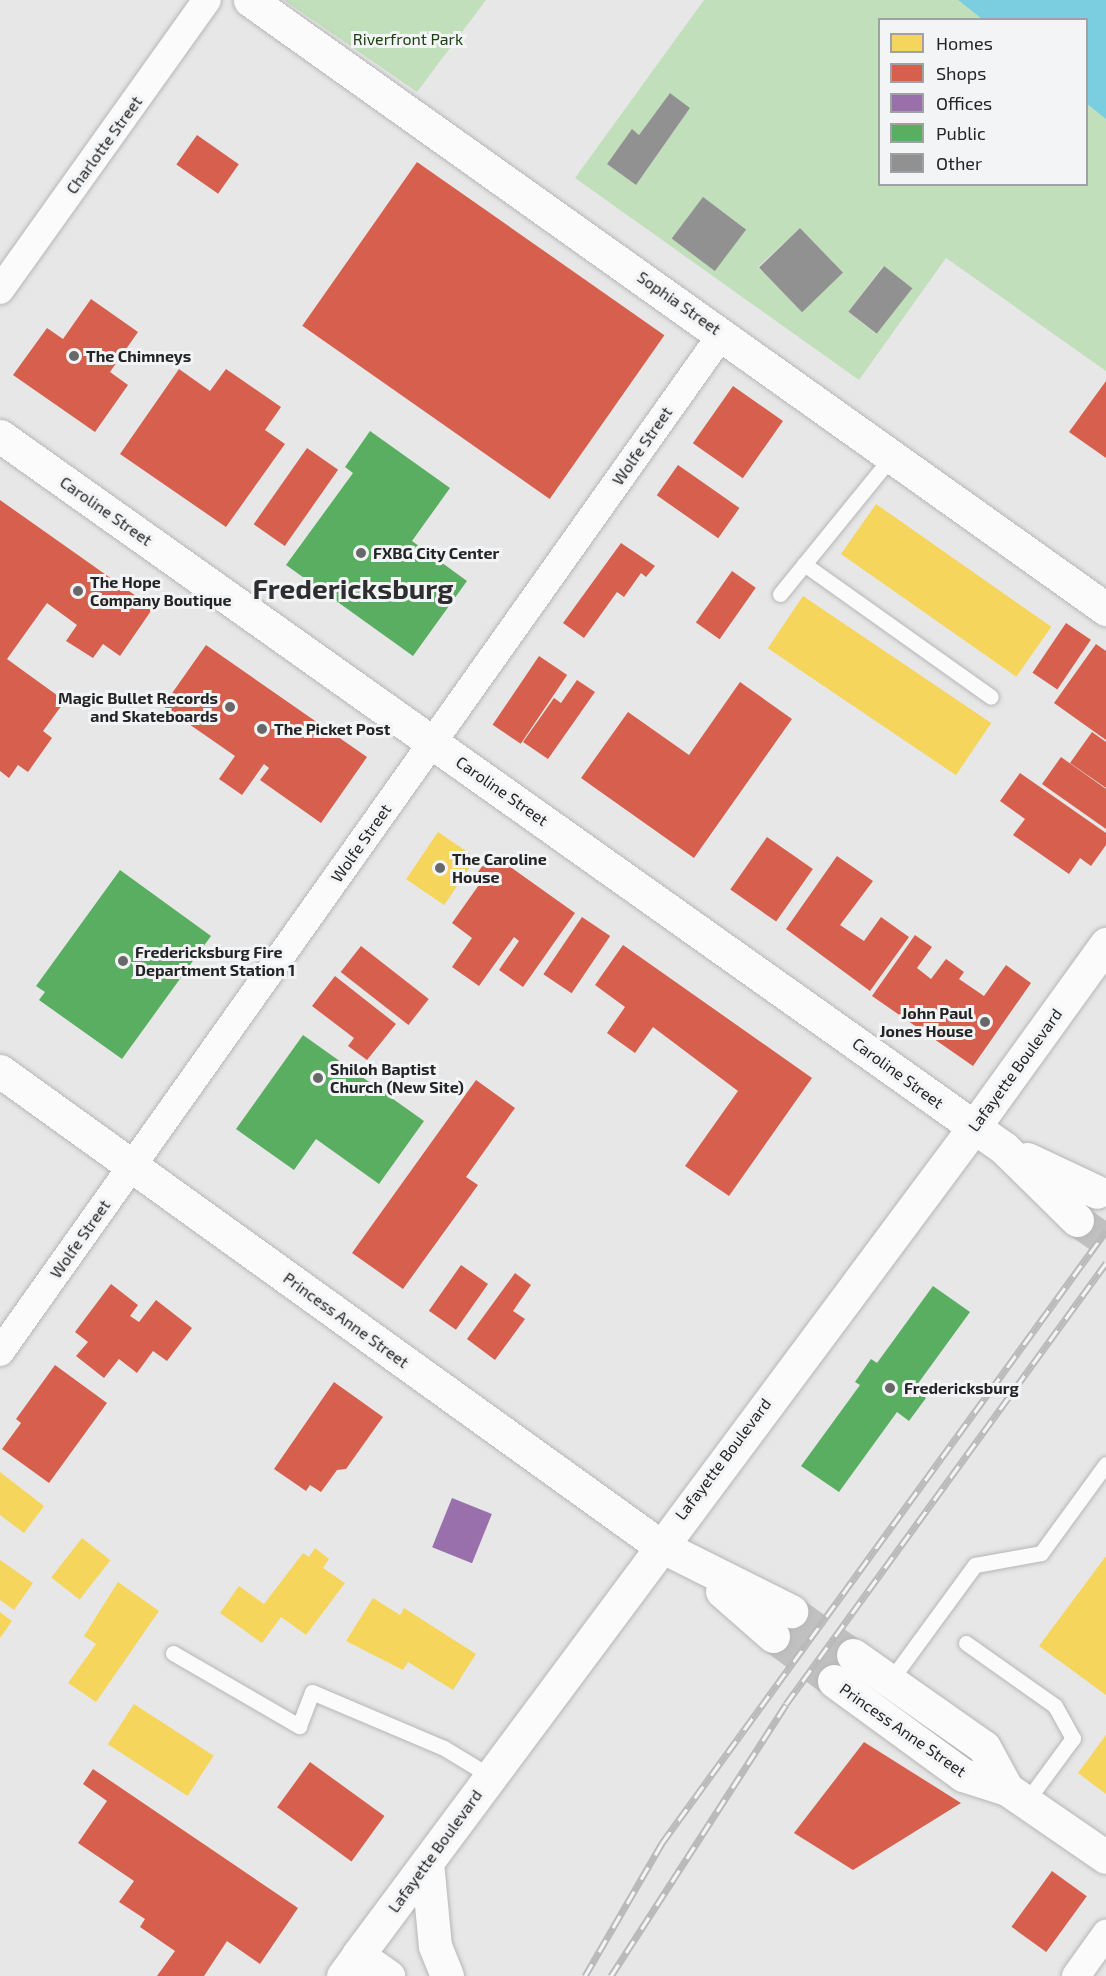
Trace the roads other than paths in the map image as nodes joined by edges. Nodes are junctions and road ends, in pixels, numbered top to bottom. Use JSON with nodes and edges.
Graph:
{"nodes":[{"id":1,"x":207,"y":0,"type":"edge"},
{"id":2,"x":250,"y":0,"type":"edge"},
{"id":3,"x":0,"y":290,"type":"edge"},
{"id":4,"x":722,"y":334,"type":"junction"},
{"id":5,"x":0,"y":436,"type":"edge"},
{"id":6,"x":892,"y":456,"type":"junction"},
{"id":7,"x":804,"y":564,"type":"junction"},
{"id":8,"x":780,"y":594,"type":"dead end"},
{"id":9,"x":1106,"y":609,"type":"edge"},
{"id":10,"x":991,"y":697,"type":"dead end"},
{"id":11,"x":433,"y":742,"type":"junction"},
{"id":12,"x":1106,"y":944,"type":"edge"},
{"id":13,"x":0,"y":1071,"type":"edge"},
{"id":14,"x":974,"y":1127,"type":"junction"},
{"id":15,"x":1004,"y":1148,"type":"junction"},
{"id":16,"x":132,"y":1165,"type":"junction"},
{"id":17,"x":1097,"y":1192,"type":"tunnel mouth"},
{"id":18,"x":1077,"y":1220,"type":"tunnel mouth"},
{"id":19,"x":0,"y":1352,"type":"edge"},
{"id":20,"x":1106,"y":1464,"type":"edge"},
{"id":21,"x":658,"y":1545,"type":"junction"},
{"id":22,"x":782,"y":1624,"type":"tunnel mouth"},
{"id":23,"x":966,"y":1643,"type":"dead end"},
{"id":24,"x":173,"y":1653,"type":"dead end"},
{"id":25,"x":890,"y":1681,"type":"junction"},
{"id":26,"x":490,"y":1776,"type":"junction"},
{"id":27,"x":1016,"y":1795,"type":"junction"},
{"id":28,"x":1106,"y":1857,"type":"edge"},
{"id":29,"x":427,"y":1862,"type":"junction"},
{"id":30,"x":1106,"y":1934,"type":"edge"},
{"id":31,"x":351,"y":1965,"type":"edge"},
{"id":32,"x":388,"y":1976,"type":"edge"},
{"id":33,"x":447,"y":1976,"type":"edge"},
{"id":34,"x":1076,"y":1976,"type":"edge"}],
"edges":[{"from":1,"to":3,"type":"street","name":"Charlotte Street"},
{"from":2,"to":4,"type":"main road","name":"Sophia Street"},
{"from":4,"to":6,"type":"main road","name":"Sophia Street"},
{"from":4,"to":11,"type":"street","name":"Wolfe Street"},
{"from":5,"to":11,"type":"main road","name":"Caroline Street"},
{"from":6,"to":7,"type":"lane"},
{"from":6,"to":9,"type":"main road","name":"Sophia Street"},
{"from":7,"to":8,"type":"lane"},
{"from":7,"to":10,"type":"lane"},
{"from":11,"to":14,"type":"main road","name":"Caroline Street"},
{"from":11,"to":16,"type":"street","name":"Wolfe Street"},
{"from":12,"to":14,"type":"main road","name":"Lafayette Boulevard"},
{"from":13,"to":16,"type":"main road","name":"Princess Anne Street"},
{"from":14,"to":15,"type":"main road","name":"Caroline Street"},
{"from":14,"to":21,"type":"main road","name":"Lafayette Boulevard"},
{"from":15,"to":17,"type":"main road","name":"Caroline Street"},
{"from":15,"to":18,"type":"main road","name":"Caroline Street"},
{"from":16,"to":19,"type":"street","name":"Wolfe Street"},
{"from":16,"to":21,"type":"main road","name":"Princess Anne Street"},
{"from":20,"to":25,"type":"lane"},
{"from":21,"to":22,"type":"main road","name":"Princess Anne Street"},
{"from":21,"to":26,"type":"main road","name":"Lafayette Boulevard"},
{"from":23,"to":27,"type":"lane"},
{"from":24,"to":26,"type":"lane"},
{"from":25,"to":27,"type":"main road","name":"Princess Anne Street"},
{"from":25,"to":27,"type":"main road","name":"Princess Anne Street"},
{"from":26,"to":29,"type":"main road","name":"Lafayette Boulevard"},
{"from":27,"to":28,"type":"main road","name":"Princess Anne Street"},
{"from":29,"to":31,"type":"main road","name":"Lafayette Boulevard"},
{"from":29,"to":33,"type":"main road"},
{"from":30,"to":34,"type":"street"},
{"from":31,"to":32,"type":"main road"}]}
